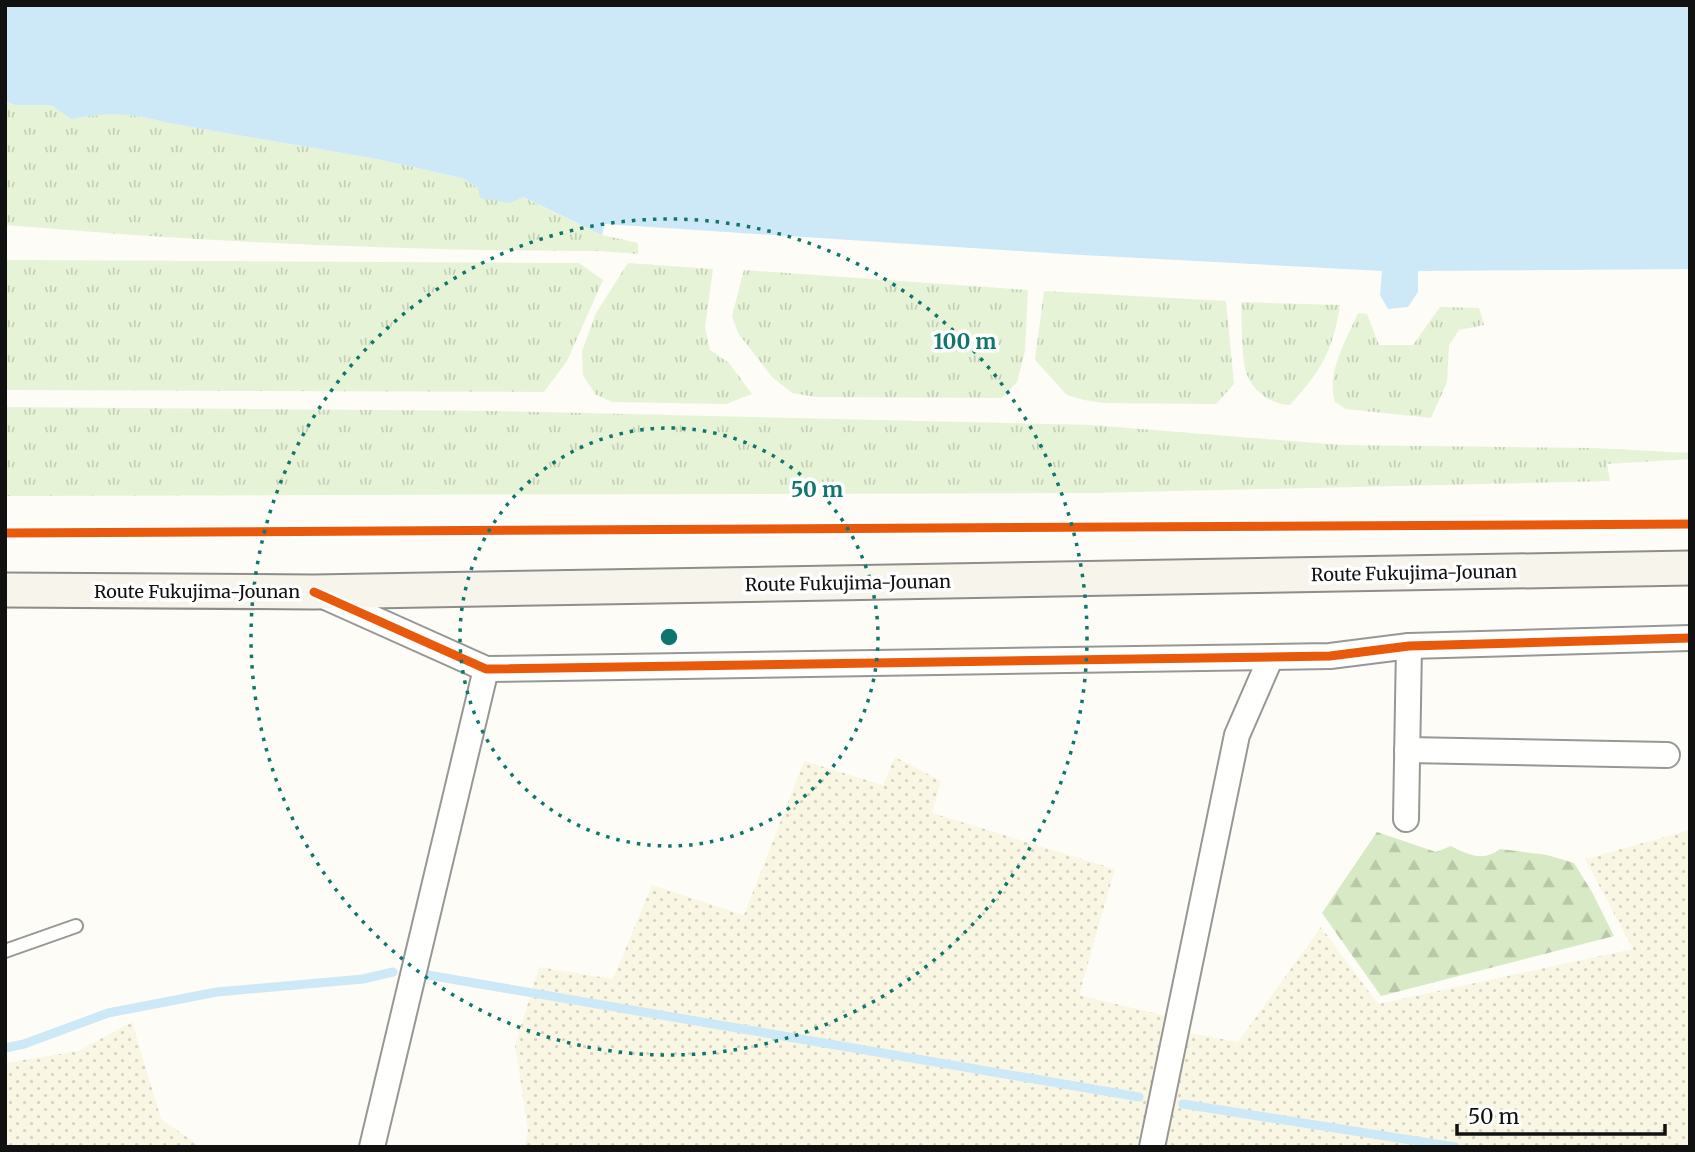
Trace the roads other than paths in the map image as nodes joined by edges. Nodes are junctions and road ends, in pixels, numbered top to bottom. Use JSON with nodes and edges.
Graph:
{"nodes":[{"id":1,"x":1690,"y":568,"type":"edge"},
{"id":2,"x":5,"y":590,"type":"edge"},
{"id":3,"x":314,"y":592,"type":"junction"},
{"id":4,"x":1690,"y":638,"type":"edge"},
{"id":5,"x":1409,"y":646,"type":"junction"},
{"id":6,"x":1271,"y":657,"type":"junction"},
{"id":7,"x":486,"y":669,"type":"junction"},
{"id":8,"x":1407,"y":750,"type":"junction"},
{"id":9,"x":1667,"y":755,"type":"dead end"},
{"id":10,"x":1406,"y":819,"type":"dead end"},
{"id":11,"x":76,"y":926,"type":"dead end"},
{"id":12,"x":5,"y":951,"type":"edge"},
{"id":13,"x":372,"y":1147,"type":"edge"},
{"id":14,"x":1152,"y":1147,"type":"edge"}],
"edges":[{"from":1,"to":3,"type":"main road","name":"Route Fukujima-Jounan"},
{"from":2,"to":3,"type":"main road","name":"Route Fukujima-Jounan"},
{"from":3,"to":7,"type":"street"},
{"from":4,"to":5,"type":"street"},
{"from":5,"to":6,"type":"street"},
{"from":5,"to":8,"type":"street"},
{"from":6,"to":7,"type":"street"},
{"from":6,"to":14,"type":"street"},
{"from":7,"to":13,"type":"street"},
{"from":8,"to":9,"type":"street"},
{"from":8,"to":10,"type":"street"},
{"from":11,"to":12,"type":"lane"}]}
